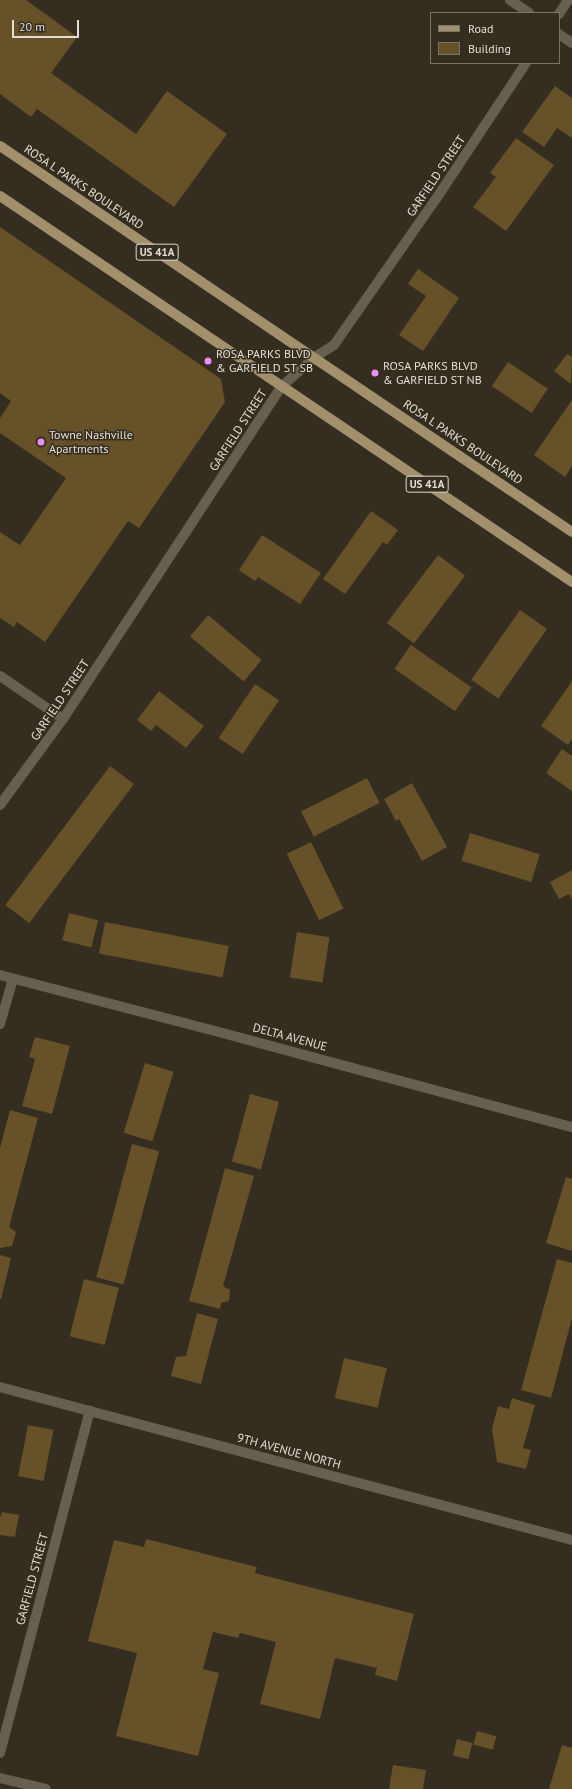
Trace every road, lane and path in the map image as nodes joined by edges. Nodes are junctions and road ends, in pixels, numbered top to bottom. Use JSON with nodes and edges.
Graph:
{"nodes":[{"id":1,"x":510,"y":0,"type":"edge"},
{"id":2,"x":568,"y":0,"type":"edge"},
{"id":3,"x":528,"y":12,"type":"edge"},
{"id":4,"x":560,"y":12,"type":"edge"},
{"id":5,"x":560,"y":35,"type":"edge"},
{"id":6,"x":572,"y":43,"type":"edge"},
{"id":7,"x":525,"y":64,"type":"edge"},
{"id":8,"x":0,"y":146,"type":"edge"},
{"id":9,"x":0,"y":196,"type":"edge"},
{"id":10,"x":315,"y":358,"type":"junction"},
{"id":11,"x":281,"y":387,"type":"junction"},
{"id":12,"x":572,"y":532,"type":"edge"},
{"id":13,"x":572,"y":582,"type":"edge"},
{"id":14,"x":0,"y":676,"type":"edge"},
{"id":15,"x":63,"y":719,"type":"junction"},
{"id":16,"x":0,"y":805,"type":"edge"},
{"id":17,"x":0,"y":975,"type":"edge"},
{"id":18,"x":13,"y":979,"type":"junction"},
{"id":19,"x":0,"y":1024,"type":"edge"},
{"id":20,"x":572,"y":1127,"type":"edge"},
{"id":21,"x":0,"y":1387,"type":"edge"},
{"id":22,"x":90,"y":1411,"type":"junction"},
{"id":23,"x":572,"y":1540,"type":"edge"},
{"id":24,"x":0,"y":1753,"type":"edge"},
{"id":25,"x":0,"y":1778,"type":"edge"},
{"id":26,"x":46,"y":1789,"type":"edge"}],
"edges":[{"from":1,"to":3,"type":"street"},
{"from":2,"to":4,"type":"street"},
{"from":5,"to":6,"type":"street"},
{"from":7,"to":10,"type":"street","name":"GARFIELD STREET"},
{"from":8,"to":10,"type":"main road","name":"ROSA L PARKS BOULEVARD","number":"US 41A"},
{"from":9,"to":11,"type":"main road","number":"US 41A"},
{"from":10,"to":11,"type":"street","name":"GARFIELD STREET"},
{"from":10,"to":12,"type":"main road","name":"ROSA L PARKS BOULEVARD","number":"US 41A"},
{"from":11,"to":13,"type":"main road","number":"US 41A"},
{"from":11,"to":15,"type":"street","name":"GARFIELD STREET"},
{"from":14,"to":15,"type":"street"},
{"from":15,"to":16,"type":"street","name":"GARFIELD STREET"},
{"from":17,"to":18,"type":"street","name":"DELTA AVENUE"},
{"from":18,"to":19,"type":"street"},
{"from":18,"to":20,"type":"street","name":"DELTA AVENUE"},
{"from":21,"to":22,"type":"street","name":"9TH AVENUE NORTH"},
{"from":22,"to":23,"type":"street","name":"9TH AVENUE NORTH"},
{"from":22,"to":24,"type":"street","name":"GARFIELD STREET"},
{"from":25,"to":26,"type":"street"}]}
